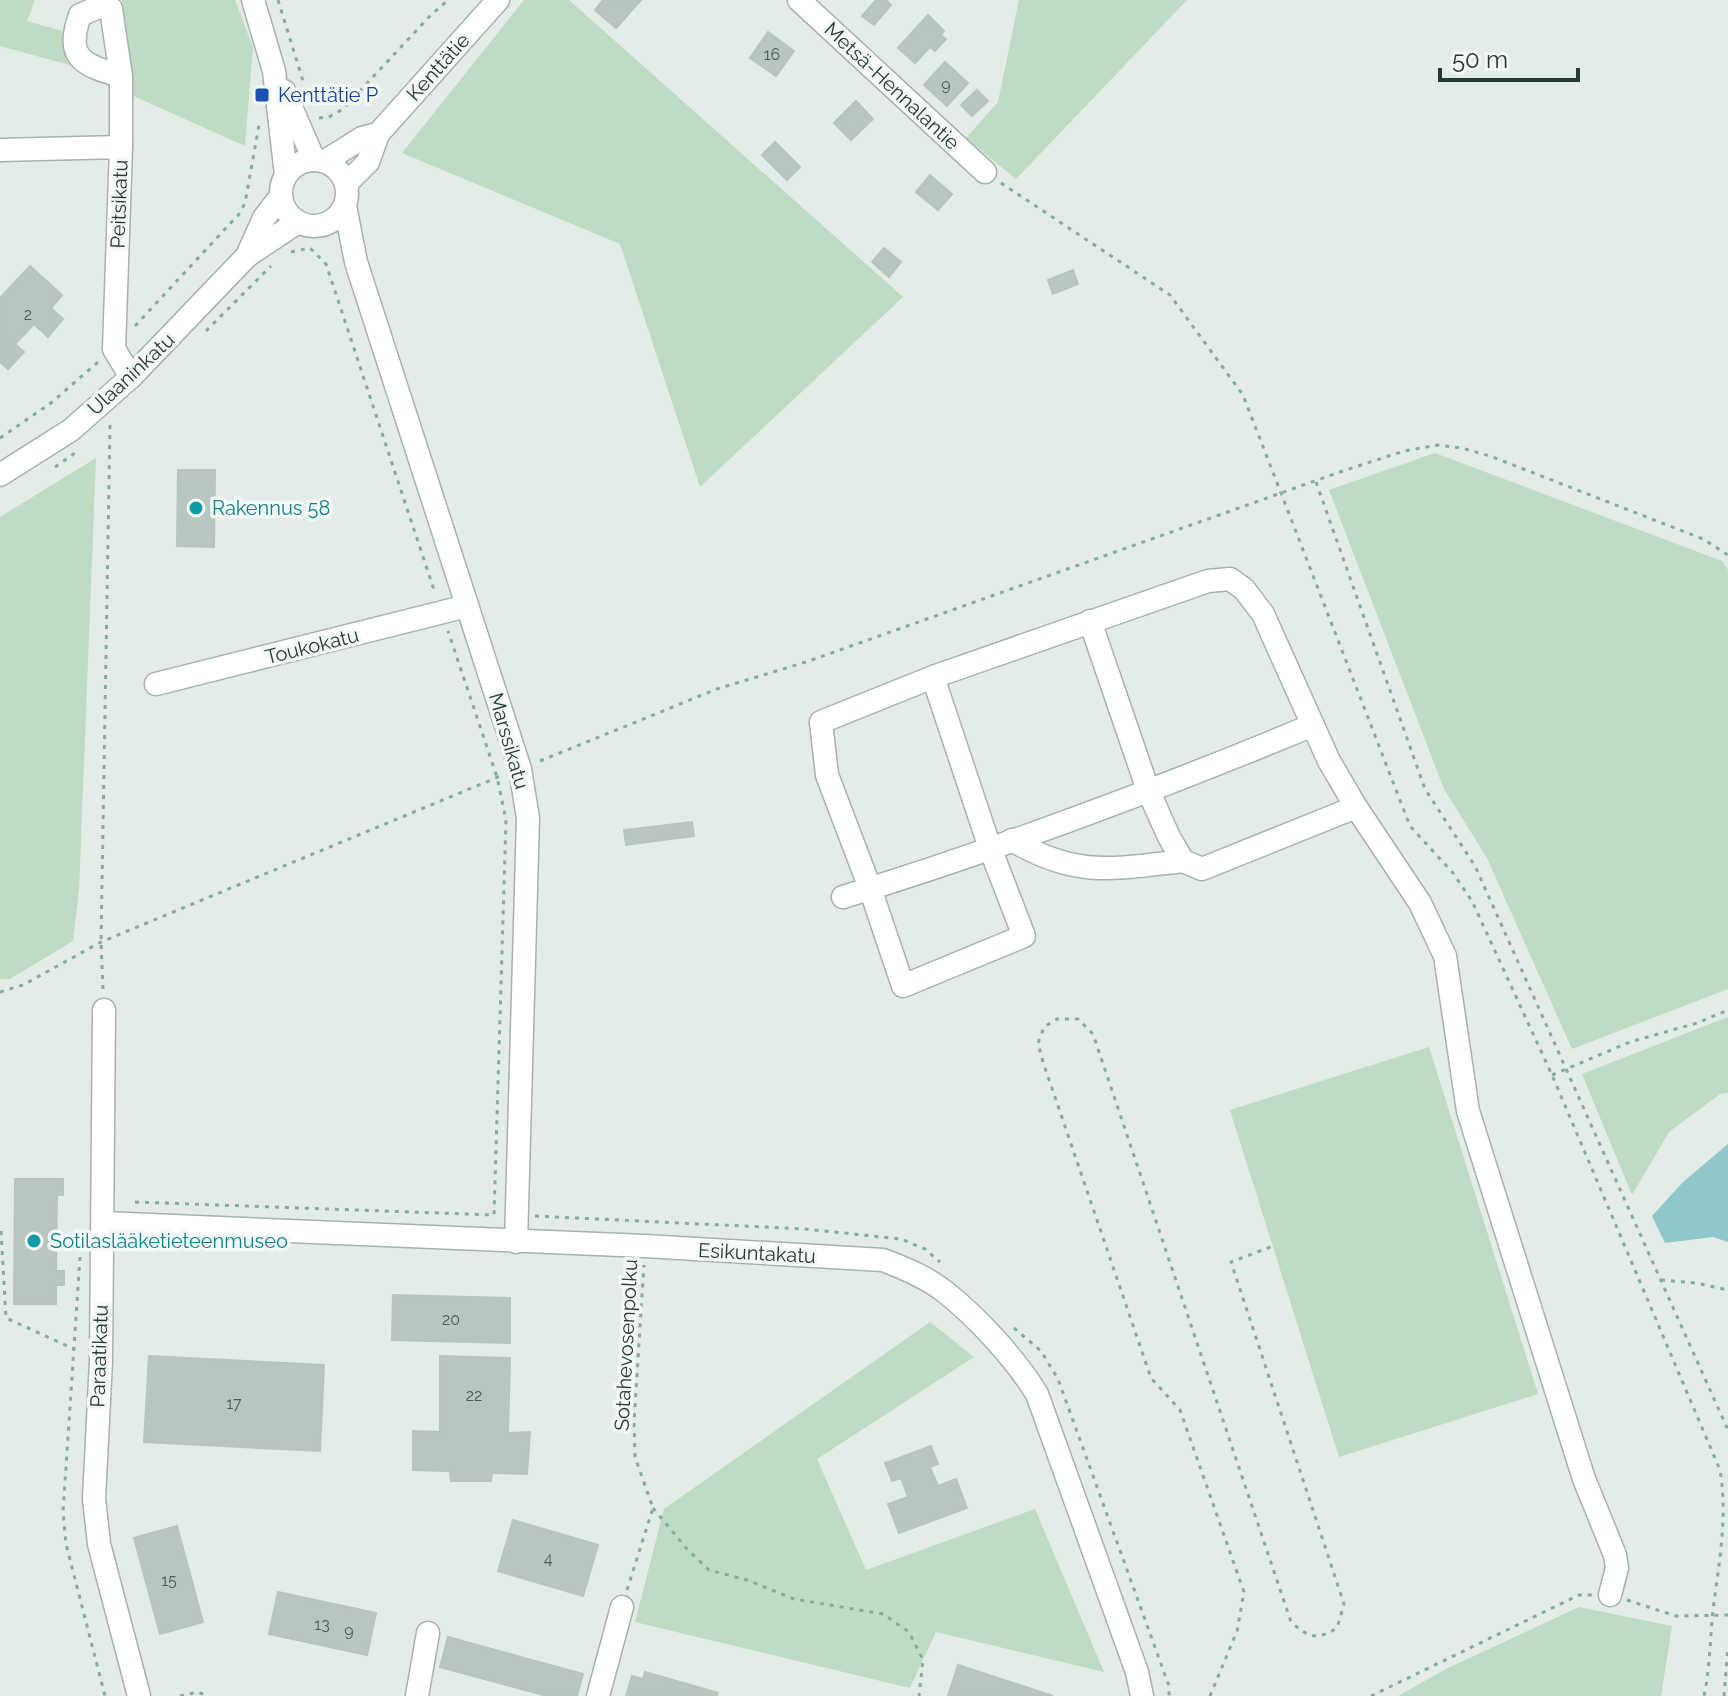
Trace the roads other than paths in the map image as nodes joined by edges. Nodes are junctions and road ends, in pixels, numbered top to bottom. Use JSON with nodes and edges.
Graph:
{"nodes":[{"id":1,"x":253,"y":0,"type":"edge"},
{"id":2,"x":498,"y":0,"type":"edge"},
{"id":3,"x":799,"y":0,"type":"edge"},
{"id":4,"x":274,"y":71,"type":"junction"},
{"id":5,"x":121,"y":76,"type":"dead end"},
{"id":6,"x":378,"y":134,"type":"junction"},
{"id":7,"x":121,"y":147,"type":"junction"},
{"id":8,"x":0,"y":150,"type":"edge"},
{"id":9,"x":319,"y":160,"type":"junction"},
{"id":10,"x":985,"y":172,"type":"road end"},
{"id":11,"x":284,"y":185,"type":"junction"},
{"id":12,"x":346,"y":195,"type":"junction"},
{"id":13,"x":309,"y":224,"type":"junction"},
{"id":14,"x":247,"y":256,"type":"junction"},
{"id":15,"x":356,"y":262,"type":"junction"},
{"id":16,"x":131,"y":377,"type":"junction"},
{"id":17,"x":0,"y":475,"type":"edge"},
{"id":18,"x":467,"y":606,"type":"junction"},
{"id":19,"x":1090,"y":621,"type":"junction"},
{"id":20,"x":933,"y":677,"type":"junction"},
{"id":21,"x":156,"y":684,"type":"dead end"},
{"id":22,"x":1313,"y":725,"type":"junction"},
{"id":23,"x":1148,"y":790,"type":"junction"},
{"id":24,"x":1356,"y":807,"type":"junction"},
{"id":25,"x":1012,"y":840,"type":"junction"},
{"id":26,"x":990,"y":848,"type":"junction"},
{"id":27,"x":1183,"y":861,"type":"junction"},
{"id":28,"x":870,"y":888,"type":"junction"},
{"id":29,"x":843,"y":897,"type":"dead end"},
{"id":30,"x":104,"y":1010,"type":"road end"},
{"id":31,"x":103,"y":1212,"type":"junction"},
{"id":32,"x":516,"y":1242,"type":"junction"},
{"id":33,"x":1610,"y":1595,"type":"road end"},
{"id":34,"x":622,"y":1607,"type":"road end"},
{"id":35,"x":428,"y":1633,"type":"dead end"},
{"id":36,"x":139,"y":1696,"type":"edge"},
{"id":37,"x":417,"y":1696,"type":"edge"},
{"id":38,"x":598,"y":1696,"type":"edge"},
{"id":39,"x":1142,"y":1696,"type":"edge"}],
"edges":[{"from":1,"to":4,"type":"street"},
{"from":2,"to":6,"type":"street","name":"Kenttätie"},
{"from":3,"to":10,"type":"street","name":"Metsä-Hennalantie"},
{"from":4,"to":9,"type":"street"},
{"from":4,"to":11,"type":"street"},
{"from":5,"to":7,"type":"street"},
{"from":6,"to":9,"type":"street"},
{"from":6,"to":12,"type":"street"},
{"from":7,"to":8,"type":"street","name":"Peitsikatu"},
{"from":7,"to":16,"type":"street","name":"Peitsikatu"},
{"from":9,"to":11,"type":"street"},
{"from":9,"to":12,"type":"street"},
{"from":11,"to":13,"type":"street"},
{"from":11,"to":14,"type":"street"},
{"from":12,"to":13,"type":"street"},
{"from":12,"to":15,"type":"street","name":"Marssikatu"},
{"from":13,"to":14,"type":"street"},
{"from":13,"to":15,"type":"street"},
{"from":14,"to":16,"type":"street","name":"Ulaaninkatu"},
{"from":15,"to":18,"type":"street","name":"Marssikatu"},
{"from":16,"to":17,"type":"street","name":"Ulaaninkatu"},
{"from":18,"to":21,"type":"street","name":"Toukokatu"},
{"from":18,"to":32,"type":"street","name":"Marssikatu"},
{"from":19,"to":20,"type":"street"},
{"from":19,"to":22,"type":"street"},
{"from":19,"to":23,"type":"street"},
{"from":20,"to":26,"type":"street"},
{"from":20,"to":28,"type":"street"},
{"from":22,"to":23,"type":"street"},
{"from":22,"to":24,"type":"street"},
{"from":23,"to":25,"type":"street"},
{"from":23,"to":27,"type":"street"},
{"from":24,"to":27,"type":"street"},
{"from":24,"to":33,"type":"street"},
{"from":25,"to":26,"type":"street"},
{"from":25,"to":27,"type":"street"},
{"from":26,"to":28,"type":"street"},
{"from":26,"to":28,"type":"street"},
{"from":28,"to":29,"type":"street"},
{"from":30,"to":31,"type":"street","name":"Paraatikatu"},
{"from":31,"to":32,"type":"street","name":"Esikuntakatu"},
{"from":31,"to":36,"type":"street","name":"Paraatikatu"},
{"from":32,"to":39,"type":"street","name":"Esikuntakatu"},
{"from":34,"to":38,"type":"street"},
{"from":35,"to":37,"type":"street"}]}
